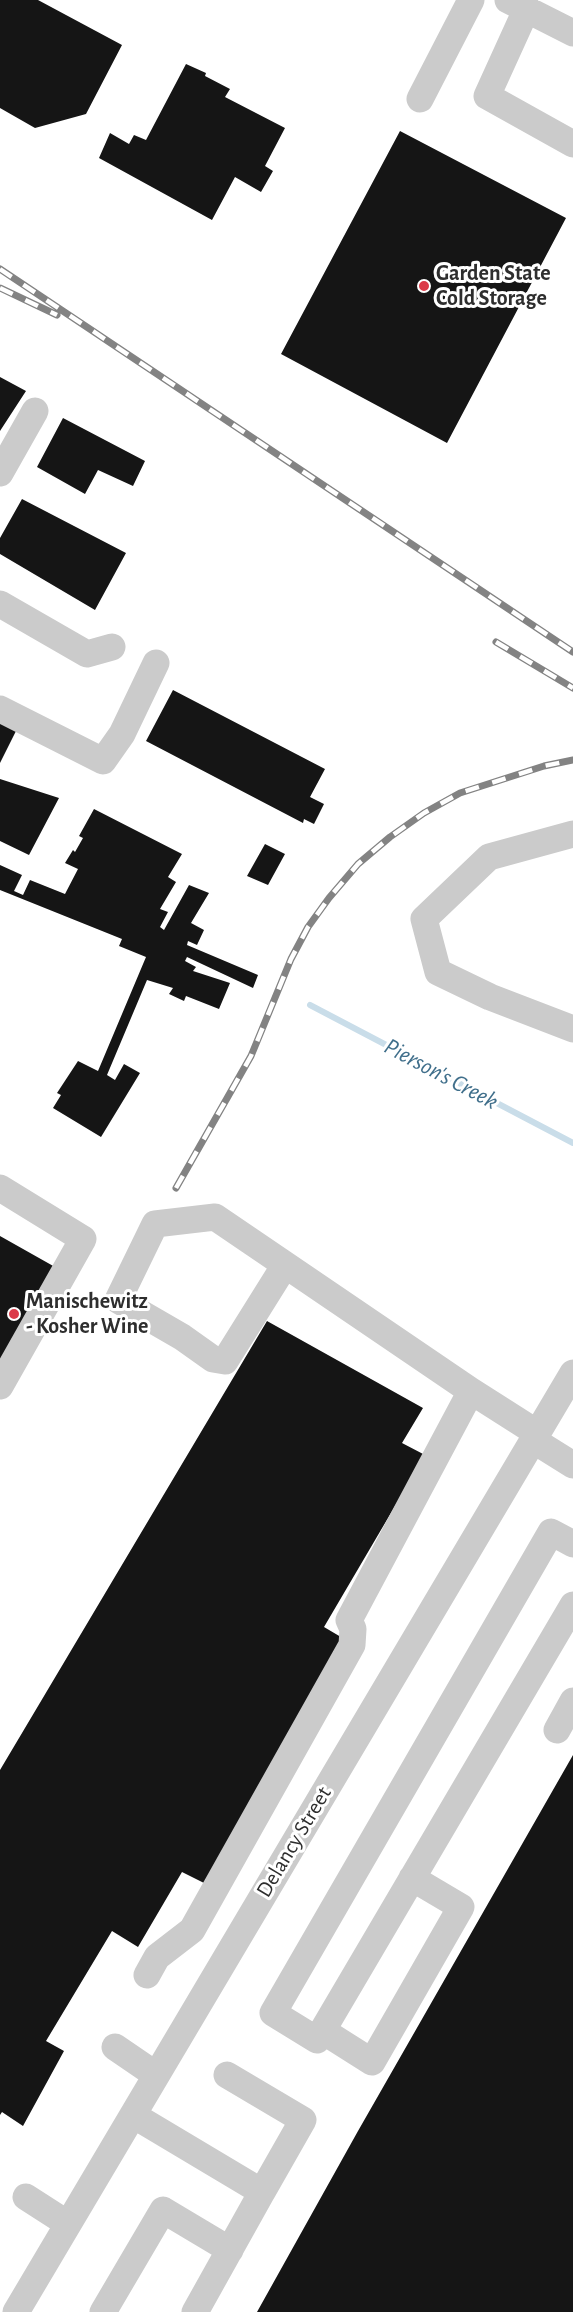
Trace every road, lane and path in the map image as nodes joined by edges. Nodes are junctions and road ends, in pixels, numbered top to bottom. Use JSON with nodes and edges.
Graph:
{"nodes":[{"id":1,"x":471,"y":0,"type":"edge"},
{"id":2,"x":517,"y":4,"type":"edge"},
{"id":3,"x":573,"y":33,"type":"edge"},
{"id":4,"x":420,"y":99,"type":"dead end"},
{"id":5,"x":573,"y":144,"type":"edge"},
{"id":6,"x":35,"y":411,"type":"dead end"},
{"id":7,"x":0,"y":473,"type":"edge"},
{"id":8,"x":0,"y":604,"type":"edge"},
{"id":9,"x":112,"y":647,"type":"dead end"},
{"id":10,"x":156,"y":663,"type":"dead end"},
{"id":11,"x":0,"y":710,"type":"edge"},
{"id":12,"x":573,"y":834,"type":"edge"},
{"id":13,"x":573,"y":1029,"type":"edge"},
{"id":14,"x":0,"y":1188,"type":"edge"},
{"id":15,"x":285,"y":1265,"type":"junction"},
{"id":16,"x":573,"y":1373,"type":"edge"},
{"id":17,"x":0,"y":1386,"type":"edge"},
{"id":18,"x":471,"y":1391,"type":"junction"},
{"id":19,"x":535,"y":1437,"type":"junction"},
{"id":20,"x":573,"y":1465,"type":"edge"},
{"id":21,"x":573,"y":1544,"type":"edge"},
{"id":22,"x":573,"y":1605,"type":"edge"},
{"id":23,"x":573,"y":1701,"type":"edge"},
{"id":24,"x":556,"y":1730,"type":"dead end"},
{"id":25,"x":412,"y":1878,"type":"junction"},
{"id":26,"x":147,"y":1975,"type":"dead end"},
{"id":27,"x":322,"y":2031,"type":"junction"},
{"id":28,"x":115,"y":2047,"type":"dead end"},
{"id":29,"x":156,"y":2075,"type":"junction"},
{"id":30,"x":227,"y":2075,"type":"dead end"},
{"id":31,"x":133,"y":2115,"type":"junction"},
{"id":32,"x":262,"y":2192,"type":"junction"},
{"id":33,"x":26,"y":2197,"type":"dead end"},
{"id":34,"x":68,"y":2224,"type":"junction"},
{"id":35,"x":230,"y":2250,"type":"junction"},
{"id":36,"x":16,"y":2312,"type":"edge"},
{"id":37,"x":103,"y":2312,"type":"edge"},
{"id":38,"x":195,"y":2312,"type":"edge"}],
"edges":[{"from":1,"to":4,"type":"street"},
{"from":2,"to":3,"type":"street"},
{"from":2,"to":5,"type":"street"},
{"from":6,"to":7,"type":"street"},
{"from":8,"to":9,"type":"street"},
{"from":10,"to":11,"type":"street"},
{"from":12,"to":13,"type":"street"},
{"from":14,"to":17,"type":"street"},
{"from":15,"to":15,"type":"street"},
{"from":15,"to":18,"type":"street"},
{"from":16,"to":19,"type":"street","name":"Delancy Street"},
{"from":18,"to":19,"type":"street"},
{"from":18,"to":26,"type":"street"},
{"from":19,"to":20,"type":"street"},
{"from":19,"to":29,"type":"street","name":"Delancy Street"},
{"from":21,"to":27,"type":"street"},
{"from":22,"to":25,"type":"street"},
{"from":23,"to":24,"type":"street"},
{"from":25,"to":27,"type":"street"},
{"from":25,"to":27,"type":"street"},
{"from":28,"to":29,"type":"street"},
{"from":29,"to":31,"type":"street","name":"Delancy Street"},
{"from":30,"to":32,"type":"street"},
{"from":31,"to":32,"type":"street"},
{"from":31,"to":34,"type":"street","name":"Delancy Street"},
{"from":32,"to":35,"type":"street"},
{"from":33,"to":34,"type":"street"},
{"from":34,"to":36,"type":"street","name":"Delancy Street"},
{"from":35,"to":37,"type":"street"},
{"from":35,"to":38,"type":"street"}]}
